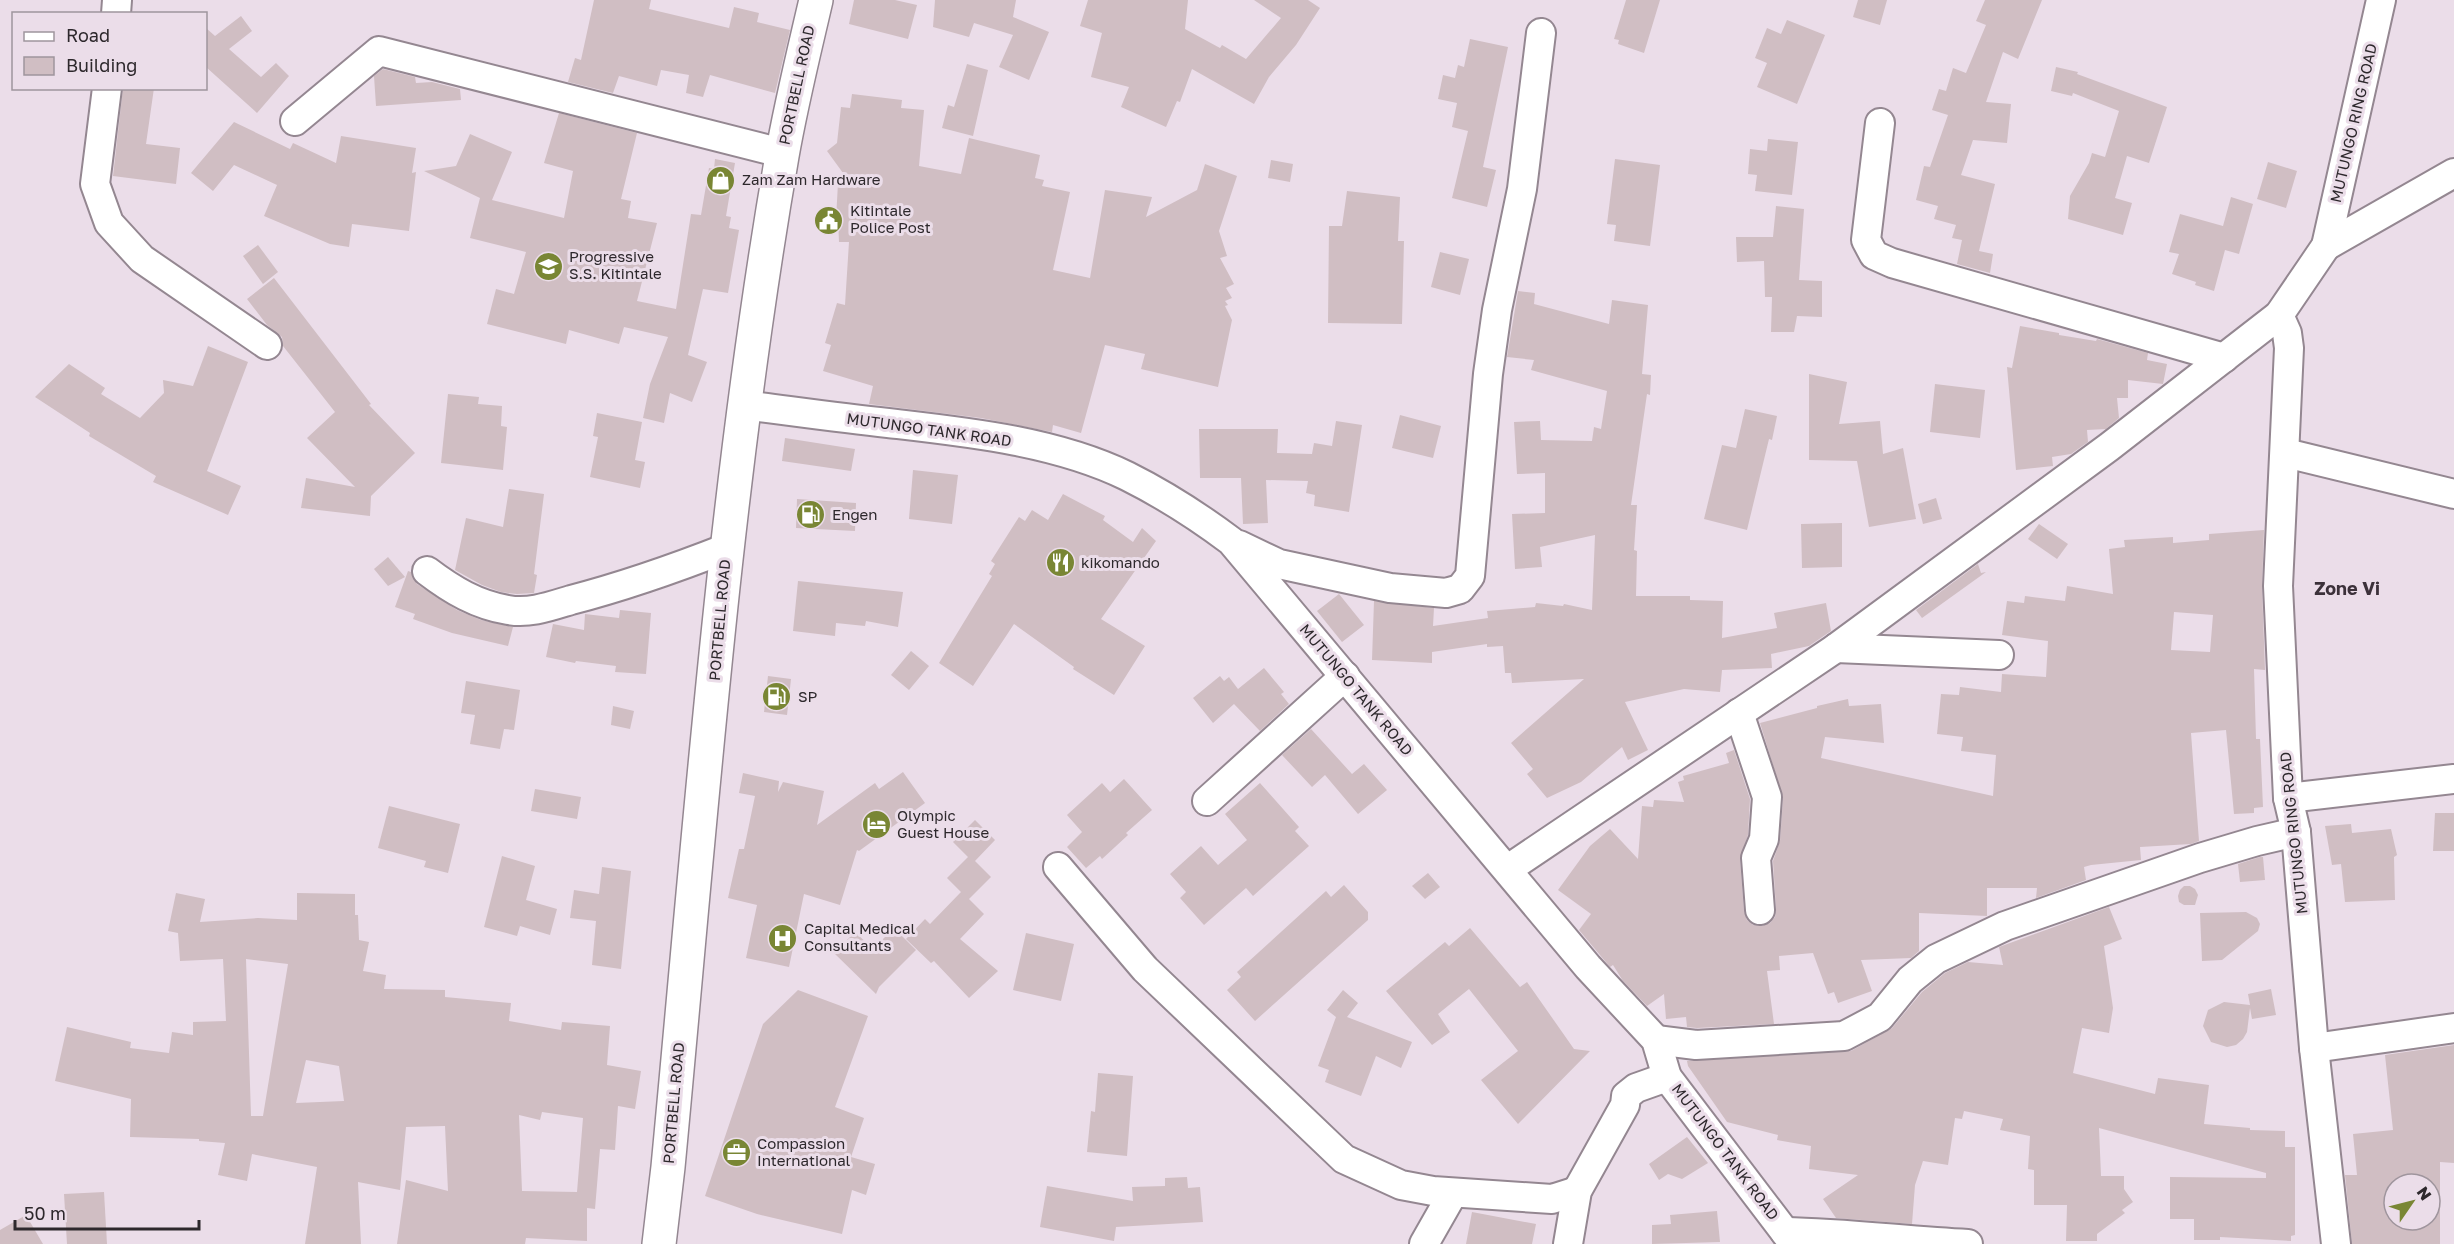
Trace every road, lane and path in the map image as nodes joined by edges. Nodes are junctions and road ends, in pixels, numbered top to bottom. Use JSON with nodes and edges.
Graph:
{"nodes":[{"id":1,"x":816,"y":0,"type":"edge"},
{"id":2,"x":2381,"y":0,"type":"edge"},
{"id":3,"x":1541,"y":33,"type":"dead end"},
{"id":4,"x":107,"y":90,"type":"edge"},
{"id":5,"x":295,"y":121,"type":"dead end"},
{"id":6,"x":1880,"y":123,"type":"dead end"},
{"id":7,"x":782,"y":153,"type":"junction"},
{"id":8,"x":2454,"y":173,"type":"edge"},
{"id":9,"x":2326,"y":246,"type":"junction"},
{"id":10,"x":2278,"y":315,"type":"junction"},
{"id":11,"x":267,"y":345,"type":"dead end"},
{"id":12,"x":2224,"y":358,"type":"junction"},
{"id":13,"x":743,"y":405,"type":"junction"},
{"id":14,"x":2286,"y":453,"type":"junction"},
{"id":15,"x":2454,"y":494,"type":"edge"},
{"id":16,"x":1231,"y":542,"type":"junction"},
{"id":17,"x":727,"y":548,"type":"junction"},
{"id":18,"x":427,"y":572,"type":"dead end"},
{"id":19,"x":1836,"y":648,"type":"junction"},
{"id":20,"x":1999,"y":655,"type":"dead end"},
{"id":21,"x":1345,"y":676,"type":"junction"},
{"id":22,"x":1739,"y":713,"type":"junction"},
{"id":23,"x":2454,"y":779,"type":"edge"},
{"id":24,"x":2288,"y":798,"type":"junction"},
{"id":25,"x":1208,"y":801,"type":"dead end"},
{"id":26,"x":2296,"y":832,"type":"junction"},
{"id":27,"x":1058,"y":867,"type":"dead end"},
{"id":28,"x":1508,"y":869,"type":"junction"},
{"id":29,"x":1760,"y":910,"type":"dead end"},
{"id":30,"x":2454,"y":1028,"type":"edge"},
{"id":31,"x":1656,"y":1040,"type":"junction"},
{"id":32,"x":2314,"y":1048,"type":"junction"},
{"id":33,"x":1667,"y":1077,"type":"junction"},
{"id":34,"x":1577,"y":1191,"type":"junction"},
{"id":35,"x":1453,"y":1193,"type":"junction"},
{"id":36,"x":1790,"y":1238,"type":"edge"},
{"id":37,"x":659,"y":1244,"type":"edge"},
{"id":38,"x":1424,"y":1244,"type":"edge"},
{"id":39,"x":1568,"y":1244,"type":"edge"},
{"id":40,"x":1968,"y":1244,"type":"edge"},
{"id":41,"x":2336,"y":1244,"type":"edge"}],
"edges":[{"from":1,"to":7,"type":"main road","name":"PORTBELL ROAD"},
{"from":2,"to":9,"type":"street","name":"MUTUNGO RING ROAD"},
{"from":3,"to":16,"type":"street"},
{"from":4,"to":11,"type":"street"},
{"from":5,"to":7,"type":"street"},
{"from":6,"to":12,"type":"street"},
{"from":7,"to":13,"type":"main road","name":"PORTBELL ROAD"},
{"from":8,"to":9,"type":"street"},
{"from":9,"to":10,"type":"street"},
{"from":10,"to":12,"type":"street"},
{"from":10,"to":14,"type":"street","name":"MUTUNGO RING ROAD"},
{"from":12,"to":19,"type":"street"},
{"from":13,"to":16,"type":"street","name":"MUTUNGO TANK ROAD"},
{"from":13,"to":17,"type":"main road","name":"PORTBELL ROAD"},
{"from":14,"to":15,"type":"street"},
{"from":14,"to":24,"type":"street","name":"MUTUNGO RING ROAD"},
{"from":16,"to":21,"type":"street","name":"MUTUNGO TANK ROAD"},
{"from":17,"to":18,"type":"street"},
{"from":17,"to":37,"type":"main road","name":"PORTBELL ROAD"},
{"from":19,"to":20,"type":"street"},
{"from":19,"to":22,"type":"street"},
{"from":21,"to":25,"type":"street"},
{"from":21,"to":28,"type":"street","name":"MUTUNGO TANK ROAD"},
{"from":22,"to":28,"type":"street"},
{"from":22,"to":29,"type":"street"},
{"from":23,"to":24,"type":"street"},
{"from":24,"to":26,"type":"street","name":"MUTUNGO RING ROAD"},
{"from":26,"to":31,"type":"street"},
{"from":26,"to":32,"type":"street","name":"MUTUNGO RING ROAD"},
{"from":27,"to":35,"type":"street"},
{"from":28,"to":31,"type":"street","name":"MUTUNGO TANK ROAD"},
{"from":30,"to":32,"type":"street"},
{"from":31,"to":33,"type":"street","name":"MUTUNGO TANK ROAD"},
{"from":32,"to":41,"type":"street","name":"MUTUNGO RING ROAD"},
{"from":33,"to":34,"type":"street"},
{"from":33,"to":36,"type":"street","name":"MUTUNGO TANK ROAD"},
{"from":34,"to":35,"type":"street"},
{"from":34,"to":39,"type":"street"},
{"from":35,"to":38,"type":"street"},
{"from":36,"to":40,"type":"street"}]}
